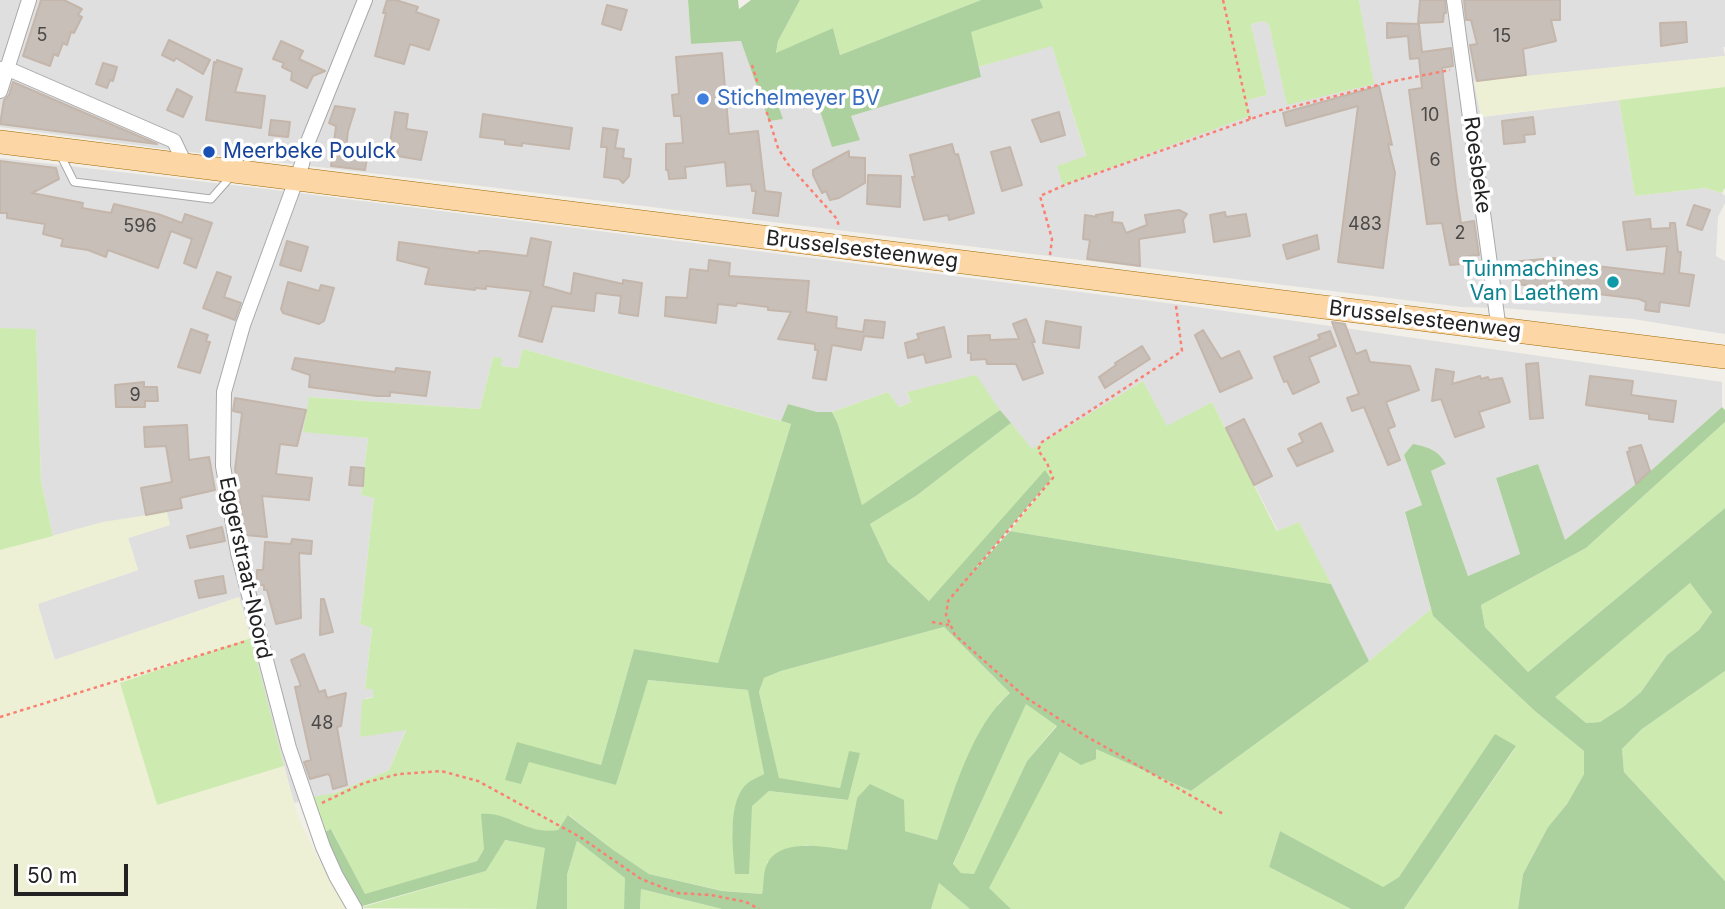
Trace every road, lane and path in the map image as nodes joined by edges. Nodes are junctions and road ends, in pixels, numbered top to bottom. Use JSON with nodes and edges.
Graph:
{"nodes":[{"id":1,"x":29,"y":0,"type":"edge"},
{"id":2,"x":365,"y":0,"type":"edge"},
{"id":3,"x":1223,"y":0,"type":"edge"},
{"id":4,"x":1454,"y":0,"type":"edge"},
{"id":5,"x":752,"y":65,"type":"dead end"},
{"id":6,"x":1463,"y":67,"type":"junction"},
{"id":7,"x":3,"y":68,"type":"edge"},
{"id":8,"x":0,"y":92,"type":"edge"},
{"id":9,"x":1250,"y":120,"type":"junction"},
{"id":10,"x":0,"y":142,"type":"edge"},
{"id":11,"x":58,"y":150,"type":"junction"},
{"id":12,"x":187,"y":166,"type":"junction"},
{"id":13,"x":235,"y":172,"type":"junction"},
{"id":14,"x":295,"y":180,"type":"junction"},
{"id":15,"x":843,"y":248,"type":"junction"},
{"id":16,"x":1046,"y":273,"type":"junction"},
{"id":17,"x":1173,"y":289,"type":"junction"},
{"id":18,"x":1499,"y":330,"type":"junction"},
{"id":19,"x":1725,"y":357,"type":"edge"},
{"id":20,"x":932,"y":622,"type":"dead end"},
{"id":21,"x":949,"y":625,"type":"junction"},
{"id":22,"x":259,"y":637,"type":"junction"},
{"id":23,"x":0,"y":717,"type":"edge"},
{"id":24,"x":308,"y":806,"type":"junction"},
{"id":25,"x":1225,"y":815,"type":"dead end"},
{"id":26,"x":355,"y":909,"type":"edge"},
{"id":27,"x":759,"y":909,"type":"edge"}],
"edges":[{"from":1,"to":7,"type":"street"},
{"from":2,"to":14,"type":"street","name":"Eggerstraat-Noord"},
{"from":3,"to":9,"type":"path"},
{"from":4,"to":6,"type":"street","name":"Roesbeke"},
{"from":5,"to":15,"type":"path"},
{"from":6,"to":9,"type":"path"},
{"from":6,"to":18,"type":"street","name":"Roesbeke"},
{"from":7,"to":8,"type":"street"},
{"from":7,"to":12,"type":"street"},
{"from":9,"to":16,"type":"path"},
{"from":10,"to":11,"type":"main road","name":"Brusselsesteenweg"},
{"from":11,"to":12,"type":"main road","name":"Brusselsesteenweg"},
{"from":11,"to":13,"type":"lane"},
{"from":12,"to":13,"type":"main road","name":"Brusselsesteenweg"},
{"from":13,"to":14,"type":"main road","name":"Brusselsesteenweg"},
{"from":14,"to":15,"type":"main road","name":"Brusselsesteenweg"},
{"from":14,"to":22,"type":"street","name":"Eggerstraat-Noord"},
{"from":15,"to":16,"type":"main road","name":"Brusselsesteenweg"},
{"from":16,"to":17,"type":"main road","name":"Brusselsesteenweg"},
{"from":17,"to":18,"type":"main road","name":"Brusselsesteenweg"},
{"from":17,"to":21,"type":"path"},
{"from":18,"to":19,"type":"main road","name":"Brusselsesteenweg"},
{"from":20,"to":21,"type":"path"},
{"from":21,"to":25,"type":"path"},
{"from":22,"to":23,"type":"path"},
{"from":22,"to":24,"type":"street","name":"Eggerstraat-Noord"},
{"from":24,"to":26,"type":"street","name":"Eggerstraat-Noord"},
{"from":24,"to":27,"type":"path"}]}
